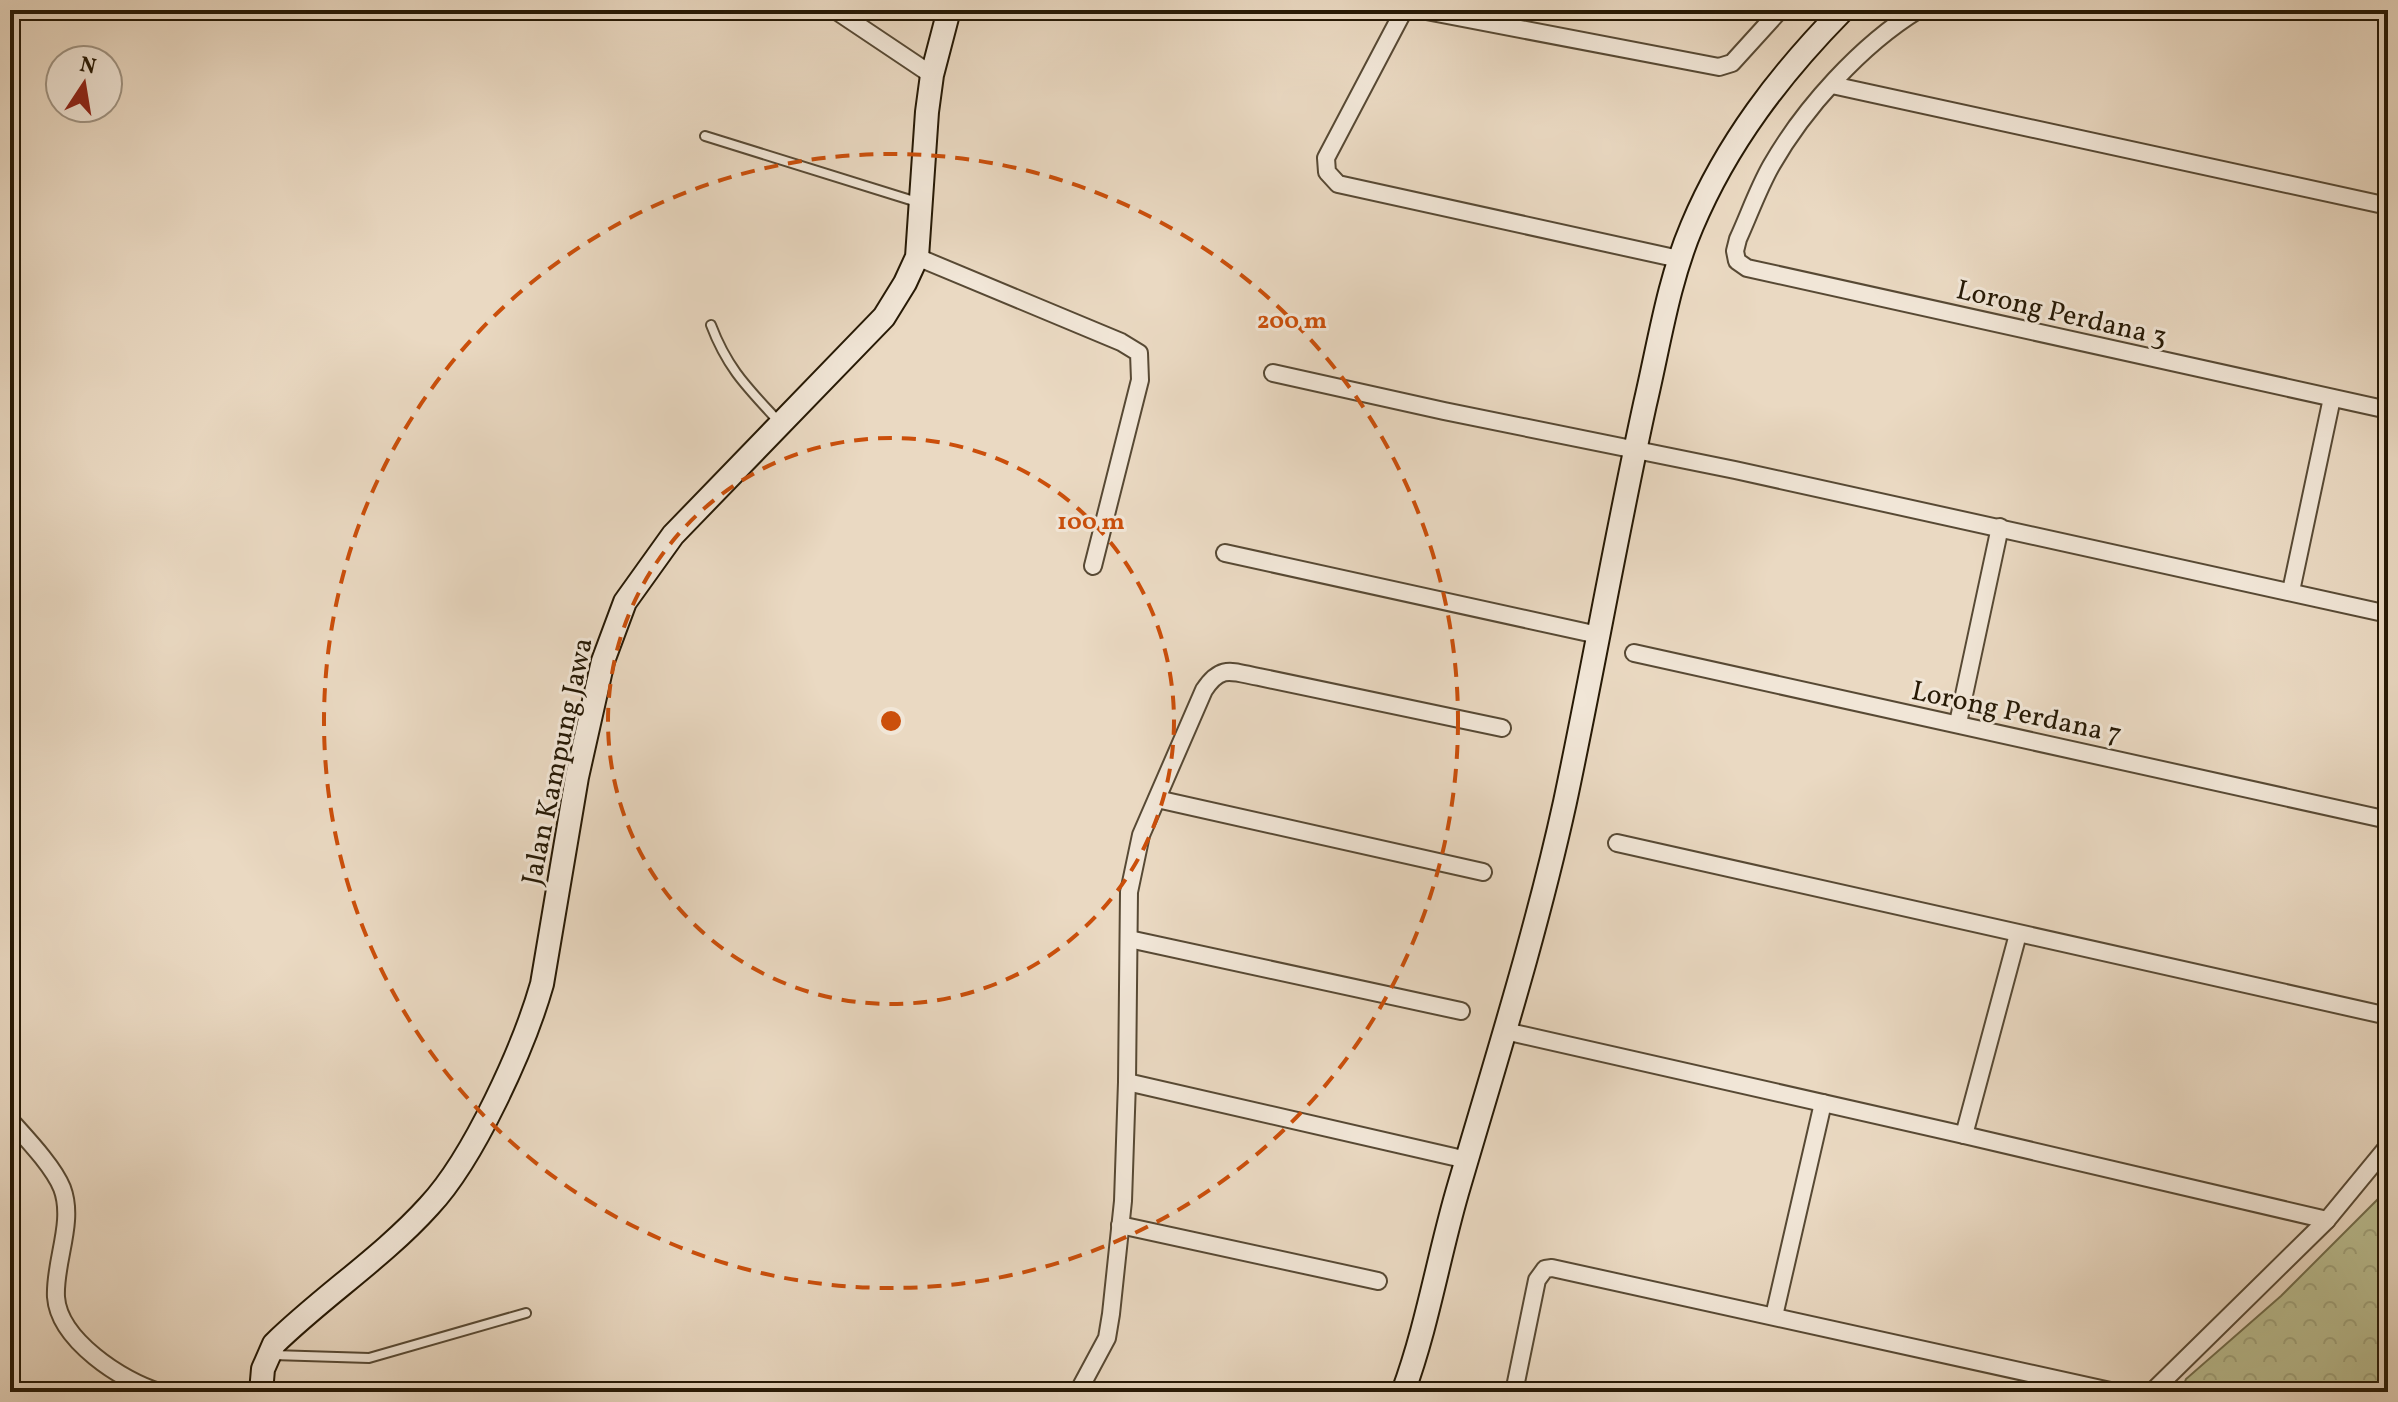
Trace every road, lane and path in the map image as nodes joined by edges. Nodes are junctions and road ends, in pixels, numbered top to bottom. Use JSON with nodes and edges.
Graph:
{"nodes":[{"id":1,"x":835,"y":10,"type":"edge"},
{"id":2,"x":949,"y":10,"type":"edge"},
{"id":3,"x":1404,"y":10,"type":"edge"},
{"id":4,"x":1421,"y":10,"type":"edge"},
{"id":5,"x":1780,"y":10,"type":"edge"},
{"id":6,"x":1843,"y":10,"type":"edge"},
{"id":7,"x":1918,"y":10,"type":"edge"},
{"id":8,"x":932,"y":75,"type":"junction"},
{"id":9,"x":1832,"y":85,"type":"junction"},
{"id":10,"x":705,"y":136,"type":"dead end"},
{"id":11,"x":921,"y":204,"type":"junction"},
{"id":12,"x":2388,"y":206,"type":"edge"},
{"id":13,"x":917,"y":257,"type":"junction"},
{"id":14,"x":1679,"y":259,"type":"junction"},
{"id":15,"x":711,"y":325,"type":"dead end"},
{"id":16,"x":1273,"y":373,"type":"dead end"},
{"id":17,"x":2332,"y":398,"type":"junction"},
{"id":18,"x":2388,"y":410,"type":"edge"},
{"id":19,"x":781,"y":423,"type":"junction"},
{"id":20,"x":1635,"y":450,"type":"junction"},
{"id":21,"x":2000,"y":527,"type":"junction"},
{"id":22,"x":1225,"y":553,"type":"dead end"},
{"id":23,"x":1093,"y":566,"type":"dead end"},
{"id":24,"x":2291,"y":591,"type":"junction"},
{"id":25,"x":2388,"y":614,"type":"edge"},
{"id":26,"x":1598,"y":635,"type":"junction"},
{"id":27,"x":1634,"y":653,"type":"dead end"},
{"id":28,"x":1958,"y":723,"type":"junction"},
{"id":29,"x":1502,"y":728,"type":"dead end"},
{"id":30,"x":1157,"y":799,"type":"junction"},
{"id":31,"x":2388,"y":820,"type":"edge"},
{"id":32,"x":1617,"y":843,"type":"dead end"},
{"id":33,"x":1483,"y":872,"type":"dead end"},
{"id":34,"x":2018,"y":934,"type":"junction"},
{"id":35,"x":1129,"y":939,"type":"junction"},
{"id":36,"x":1461,"y":1011,"type":"dead end"},
{"id":37,"x":2388,"y":1016,"type":"edge"},
{"id":38,"x":1505,"y":1031,"type":"junction"},
{"id":39,"x":1127,"y":1082,"type":"junction"},
{"id":40,"x":1823,"y":1103,"type":"junction"},
{"id":41,"x":10,"y":1120,"type":"edge"},
{"id":42,"x":1964,"y":1135,"type":"junction"},
{"id":43,"x":2388,"y":1146,"type":"edge"},
{"id":44,"x":1467,"y":1160,"type":"junction"},
{"id":45,"x":2327,"y":1220,"type":"junction"},
{"id":46,"x":1120,"y":1225,"type":"junction"},
{"id":47,"x":1378,"y":1281,"type":"dead end"},
{"id":48,"x":526,"y":1313,"type":"dead end"},
{"id":49,"x":1774,"y":1316,"type":"junction"},
{"id":50,"x":268,"y":1355,"type":"junction"},
{"id":51,"x":159,"y":1392,"type":"edge"},
{"id":52,"x":261,"y":1392,"type":"edge"},
{"id":53,"x":1078,"y":1392,"type":"edge"},
{"id":54,"x":1403,"y":1392,"type":"edge"},
{"id":55,"x":1514,"y":1392,"type":"edge"},
{"id":56,"x":2115,"y":1392,"type":"edge"},
{"id":57,"x":2152,"y":1392,"type":"edge"}],
"edges":[{"from":1,"to":8,"type":"street"},
{"from":2,"to":8,"type":"street","name":"Jalan Kampung Jawa"},
{"from":3,"to":14,"type":"street"},
{"from":4,"to":5,"type":"street"},
{"from":6,"to":14,"type":"street"},
{"from":7,"to":9,"type":"street"},
{"from":8,"to":11,"type":"street","name":"Jalan Kampung Jawa"},
{"from":9,"to":12,"type":"street"},
{"from":9,"to":17,"type":"street","name":"Lorong Perdana 3"},
{"from":10,"to":11,"type":"lane"},
{"from":11,"to":13,"type":"street","name":"Jalan Kampung Jawa"},
{"from":13,"to":19,"type":"street","name":"Jalan Kampung Jawa"},
{"from":13,"to":23,"type":"street"},
{"from":14,"to":20,"type":"street"},
{"from":15,"to":19,"type":"lane"},
{"from":16,"to":20,"type":"street"},
{"from":17,"to":18,"type":"street","name":"Lorong Perdana 3"},
{"from":17,"to":24,"type":"street"},
{"from":19,"to":50,"type":"street","name":"Jalan Kampung Jawa"},
{"from":20,"to":21,"type":"street"},
{"from":20,"to":26,"type":"street"},
{"from":21,"to":24,"type":"street"},
{"from":21,"to":28,"type":"street"},
{"from":22,"to":26,"type":"street"},
{"from":24,"to":25,"type":"street"},
{"from":26,"to":38,"type":"street"},
{"from":27,"to":28,"type":"street","name":"Lorong Perdana 7"},
{"from":28,"to":31,"type":"street","name":"Lorong Perdana 7"},
{"from":29,"to":30,"type":"street"},
{"from":30,"to":33,"type":"street"},
{"from":30,"to":35,"type":"street"},
{"from":32,"to":34,"type":"street"},
{"from":34,"to":37,"type":"street"},
{"from":34,"to":42,"type":"street"},
{"from":35,"to":36,"type":"street"},
{"from":35,"to":39,"type":"street"},
{"from":38,"to":40,"type":"street"},
{"from":38,"to":44,"type":"street"},
{"from":39,"to":44,"type":"street"},
{"from":39,"to":46,"type":"street"},
{"from":40,"to":42,"type":"street"},
{"from":40,"to":49,"type":"street"},
{"from":41,"to":51,"type":"street"},
{"from":42,"to":45,"type":"street"},
{"from":43,"to":45,"type":"street"},
{"from":44,"to":54,"type":"street"},
{"from":45,"to":57,"type":"street"},
{"from":46,"to":47,"type":"street"},
{"from":46,"to":53,"type":"street"},
{"from":48,"to":50,"type":"lane"},
{"from":49,"to":55,"type":"street"},
{"from":49,"to":56,"type":"street"},
{"from":50,"to":52,"type":"street"}]}
